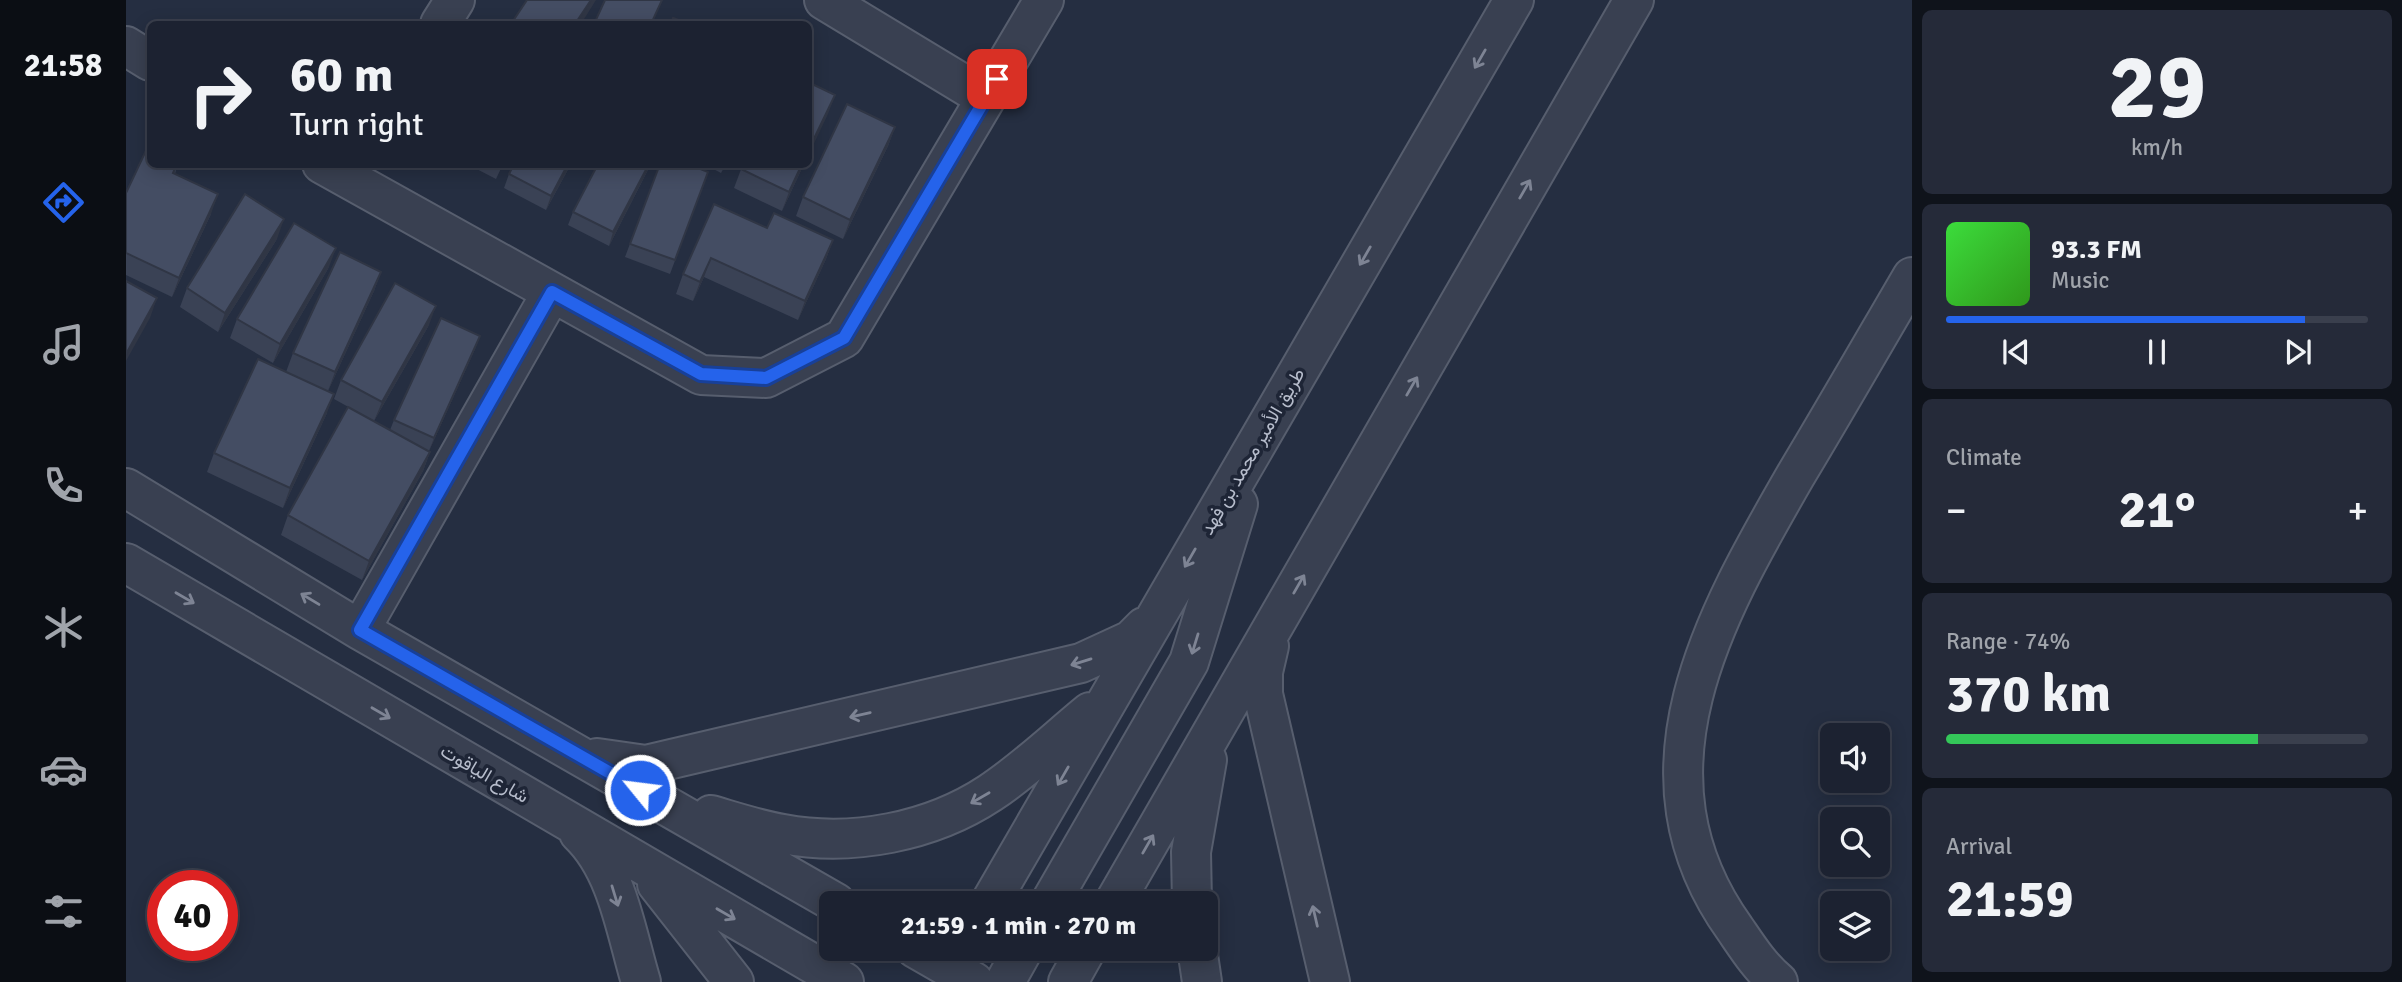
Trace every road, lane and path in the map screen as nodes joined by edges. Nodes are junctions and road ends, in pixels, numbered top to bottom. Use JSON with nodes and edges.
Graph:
{"nodes":[{"id":1,"x":454,"y":0,"type":"edge"},
{"id":2,"x":824,"y":0,"type":"edge"},
{"id":3,"x":1044,"y":0,"type":"edge"},
{"id":4,"x":1514,"y":0,"type":"edge"},
{"id":5,"x":1633,"y":0,"type":"edge"},
{"id":6,"x":442,"y":21,"type":"edge"},
{"id":7,"x":126,"y":46,"type":"edge"},
{"id":8,"x":147,"y":59,"type":"edge"},
{"id":9,"x":986,"y":98,"type":"junction"},
{"id":10,"x":344,"y":170,"type":"edge"},
{"id":11,"x":1912,"y":277,"type":"edge"},
{"id":12,"x":552,"y":292,"type":"junction"},
{"id":13,"x":1259,"y":439,"type":"junction"},
{"id":14,"x":126,"y":488,"type":"edge"},
{"id":15,"x":126,"y":563,"type":"edge"},
{"id":16,"x":1158,"y":613,"type":"junction"},
{"id":17,"x":1276,"y":625,"type":"junction"},
{"id":18,"x":360,"y":630,"type":"junction"},
{"id":19,"x":1110,"y":695,"type":"junction"},
{"id":20,"x":1211,"y":737,"type":"junction"},
{"id":21,"x":572,"y":751,"type":"junction"},
{"id":22,"x":663,"y":803,"type":"junction"},
{"id":23,"x":564,"y":820,"type":"junction"},
{"id":24,"x":642,"y":866,"type":"junction"},
{"id":25,"x":997,"y":891,"type":"edge"},
{"id":26,"x":1058,"y":891,"type":"edge"},
{"id":27,"x":1121,"y":891,"type":"edge"},
{"id":28,"x":1192,"y":891,"type":"edge"},
{"id":29,"x":819,"y":893,"type":"edge"},
{"id":30,"x":938,"y":961,"type":"edge"},
{"id":31,"x":1017,"y":961,"type":"edge"},
{"id":32,"x":1080,"y":961,"type":"edge"},
{"id":33,"x":1199,"y":961,"type":"edge"},
{"id":34,"x":959,"y":973,"type":"edge"},
{"id":35,"x":640,"y":982,"type":"edge"},
{"id":36,"x":734,"y":982,"type":"edge"},
{"id":37,"x":844,"y":982,"type":"edge"},
{"id":38,"x":1005,"y":982,"type":"edge"},
{"id":39,"x":1068,"y":982,"type":"edge"},
{"id":40,"x":1202,"y":982,"type":"edge"},
{"id":41,"x":1330,"y":982,"type":"edge"},
{"id":42,"x":1778,"y":982,"type":"edge"}],
"edges":[{"from":1,"to":6,"type":"street"},
{"from":2,"to":9,"type":"street"},
{"from":3,"to":9,"type":"street"},
{"from":4,"to":13,"type":"street","name":"طريق الأمير محمد بن فهد","one_way":true},
{"from":17,"to":5,"type":"street","one_way":true},
{"from":7,"to":8,"type":"street"},
{"from":9,"to":12,"type":"street"},
{"from":10,"to":12,"type":"street"},
{"from":11,"to":42,"type":"street"},
{"from":12,"to":18,"type":"street"},
{"from":13,"to":16,"type":"street","name":"طريق الأمير محمد بن فهد","one_way":true},
{"from":13,"to":26,"type":"street","one_way":true},
{"from":18,"to":14,"type":"street","one_way":true},
{"from":15,"to":23,"type":"street","name":"شارع الياقوت","one_way":true},
{"from":16,"to":19,"type":"street","name":"طريق الأمير محمد بن فهد"},
{"from":16,"to":21,"type":"street","one_way":true},
{"from":17,"to":20,"type":"street"},
{"from":41,"to":17,"type":"street","one_way":true},
{"from":18,"to":21,"type":"street"},
{"from":19,"to":22,"type":"street","one_way":true},
{"from":19,"to":25,"type":"street","name":"طريق الأمير محمد بن فهد","one_way":true},
{"from":27,"to":20,"type":"street","one_way":true},
{"from":20,"to":28,"type":"street"},
{"from":21,"to":22,"type":"street"},
{"from":22,"to":29,"type":"street"},
{"from":23,"to":24,"type":"street","name":"شارع الياقوت"},
{"from":23,"to":35,"type":"street","one_way":true},
{"from":24,"to":36,"type":"street"},
{"from":24,"to":37,"type":"street","name":"شارع الياقوت","one_way":true},
{"from":30,"to":34,"type":"street"},
{"from":31,"to":38,"type":"street"},
{"from":32,"to":39,"type":"street"},
{"from":33,"to":40,"type":"street"}]}
